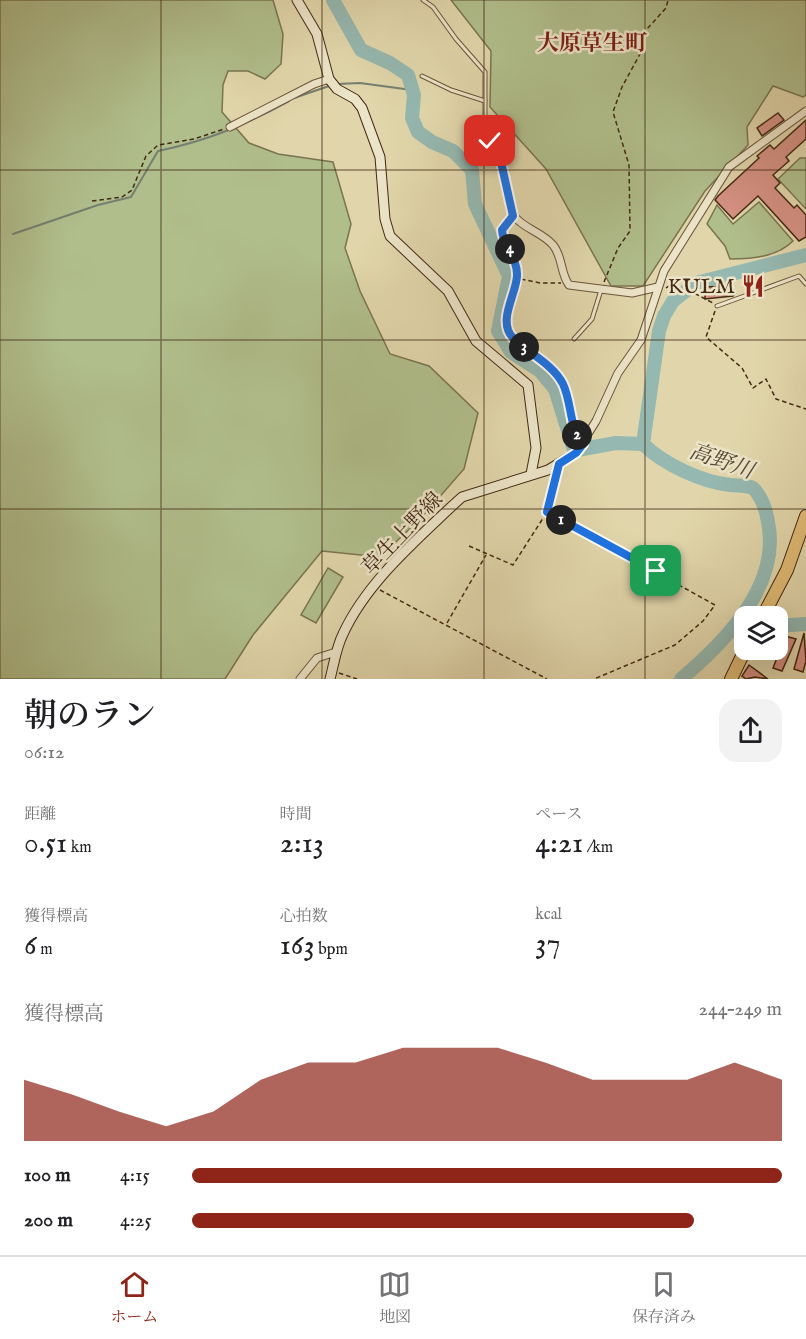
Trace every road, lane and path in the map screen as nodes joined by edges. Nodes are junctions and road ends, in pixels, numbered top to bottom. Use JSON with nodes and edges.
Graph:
{"nodes":[{"id":1,"x":297,"y":0,"type":"edge"},
{"id":2,"x":423,"y":0,"type":"edge"},
{"id":3,"x":668,"y":0,"type":"edge"},
{"id":4,"x":422,"y":76,"type":"dead end"},
{"id":5,"x":328,"y":79,"type":"junction"},
{"id":6,"x":485,"y":101,"type":"junction"},
{"id":7,"x":806,"y":111,"type":"edge"},
{"id":8,"x":231,"y":127,"type":"joint"},
{"id":9,"x":92,"y":201,"type":"dead end"},
{"id":10,"x":513,"y":216,"type":"junction"},
{"id":11,"x":517,"y":278,"type":"junction"},
{"id":12,"x":568,"y":283,"type":"junction"},
{"id":13,"x":806,"y":284,"type":"edge"},
{"id":14,"x":658,"y":287,"type":"junction"},
{"id":15,"x":601,"y":290,"type":"junction"},
{"id":16,"x":717,"y":306,"type":"junction"},
{"id":17,"x":574,"y":339,"type":"dead end"},
{"id":18,"x":806,"y":409,"type":"edge"},
{"id":19,"x":583,"y":444,"type":"junction"},
{"id":20,"x":576,"y":453,"type":"joint"},
{"id":21,"x":559,"y":464,"type":"junction"},
{"id":22,"x":531,"y":474,"type":"junction"},
{"id":23,"x":547,"y":512,"type":"junction"},
{"id":24,"x":806,"y":516,"type":"edge"},
{"id":25,"x":469,"y":546,"type":"dead end"},
{"id":26,"x":486,"y":555,"type":"junction"},
{"id":27,"x":374,"y":587,"type":"junction"},
{"id":28,"x":768,"y":606,"type":"edge"},
{"id":29,"x":446,"y":624,"type":"junction"},
{"id":30,"x":336,"y":652,"type":"junction"},
{"id":31,"x":740,"y":660,"type":"edge"},
{"id":32,"x":333,"y":667,"type":"junction"},
{"id":33,"x":300,"y":679,"type":"edge"},
{"id":34,"x":330,"y":679,"type":"edge"},
{"id":35,"x":357,"y":679,"type":"edge"},
{"id":36,"x":547,"y":679,"type":"edge"},
{"id":37,"x":594,"y":679,"type":"edge"},
{"id":38,"x":731,"y":679,"type":"edge"}],
"edges":[{"from":1,"to":5,"type":"main road"},
{"from":2,"to":6,"type":"lane"},
{"from":3,"to":15,"type":"path"},
{"from":4,"to":6,"type":"lane"},
{"from":5,"to":8,"type":"street"},
{"from":5,"to":22,"type":"main road"},
{"from":6,"to":10,"type":"lane"},
{"from":7,"to":14,"type":"street"},
{"from":8,"to":9,"type":"path"},
{"from":10,"to":11,"type":"lane"},
{"from":10,"to":12,"type":"street"},
{"from":11,"to":12,"type":"path"},
{"from":11,"to":19,"type":"lane"},
{"from":12,"to":15,"type":"street"},
{"from":13,"to":16,"type":"lane"},
{"from":14,"to":15,"type":"street"},
{"from":14,"to":16,"type":"path"},
{"from":14,"to":19,"type":"street"},
{"from":15,"to":17,"type":"lane"},
{"from":16,"to":18,"type":"path"},
{"from":19,"to":20,"type":"street"},
{"from":20,"to":21,"type":"main road","name":"草生上野線"},
{"from":21,"to":22,"type":"main road","name":"草生上野線"},
{"from":21,"to":23,"type":"path"},
{"from":22,"to":27,"type":"main road","name":"草生上野線"},
{"from":23,"to":26,"type":"path"},
{"from":23,"to":37,"type":"path"},
{"from":24,"to":28,"type":"highway"},
{"from":25,"to":26,"type":"path"},
{"from":26,"to":29,"type":"path"},
{"from":27,"to":29,"type":"path"},
{"from":27,"to":30,"type":"main road","name":"草生上野線"},
{"from":29,"to":36,"type":"path"},
{"from":30,"to":32,"type":"main road","name":"草生上野線"},
{"from":30,"to":33,"type":"street"},
{"from":31,"to":38,"type":"highway"},
{"from":32,"to":34,"type":"main road","name":"草生上野線"},
{"from":32,"to":35,"type":"path"}]}
